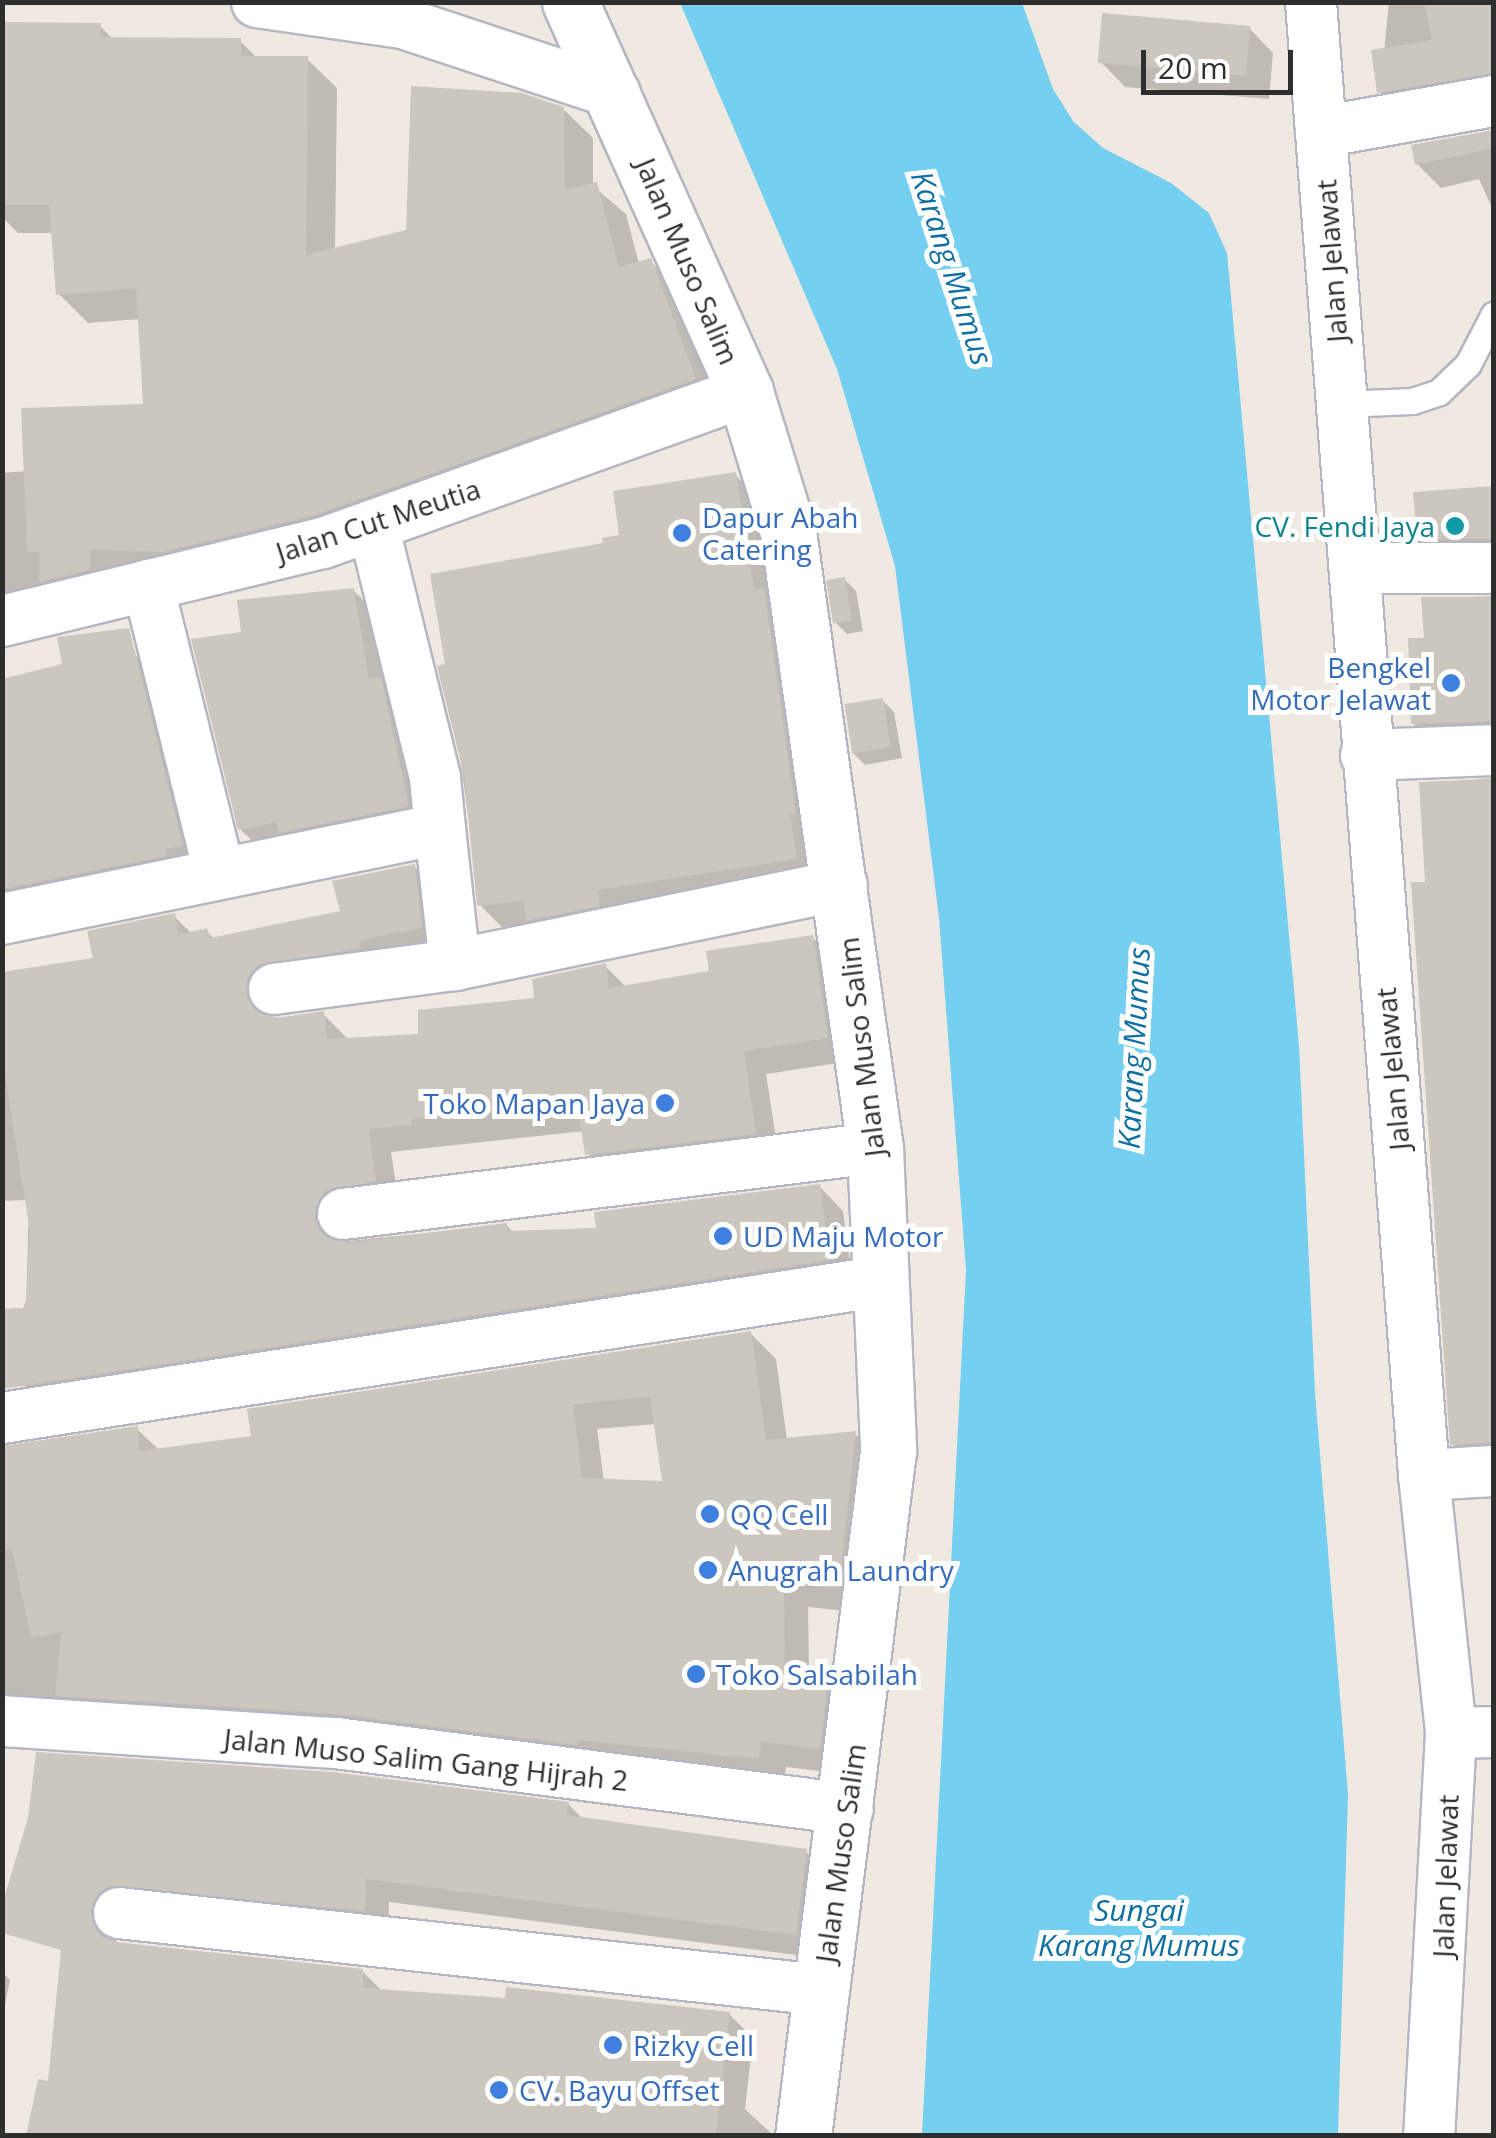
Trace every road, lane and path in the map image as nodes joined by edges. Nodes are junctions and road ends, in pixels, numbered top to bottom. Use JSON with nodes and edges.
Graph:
{"nodes":[{"id":1,"x":257,"y":2,"type":"edge"},
{"id":2,"x":570,"y":2,"type":"edge"},
{"id":3,"x":1312,"y":2,"type":"edge"},
{"id":4,"x":615,"y":94,"type":"junction"},
{"id":5,"x":1494,"y":101,"type":"edge"},
{"id":6,"x":1321,"y":132,"type":"junction"},
{"id":7,"x":1494,"y":314,"type":"edge"},
{"id":8,"x":744,"y":392,"type":"junction"},
{"id":9,"x":1342,"y":404,"type":"junction"},
{"id":10,"x":373,"y":525,"type":"junction"},
{"id":11,"x":1355,"y":568,"type":"junction"},
{"id":12,"x":1494,"y":568,"type":"edge"},
{"id":13,"x":148,"y":585,"type":"junction"},
{"id":14,"x":2,"y":620,"type":"edge"},
{"id":15,"x":1494,"y":750,"type":"edge"},
{"id":16,"x":1366,"y":755,"type":"junction"},
{"id":17,"x":440,"y":829,"type":"junction"},
{"id":18,"x":219,"y":872,"type":"junction"},
{"id":19,"x":842,"y":884,"type":"junction"},
{"id":20,"x":2,"y":919,"type":"edge"},
{"id":21,"x":455,"y":965,"type":"junction"},
{"id":22,"x":274,"y":990,"type":"dead end"},
{"id":23,"x":875,"y":1148,"type":"junction"},
{"id":24,"x":342,"y":1214,"type":"dead end"},
{"id":25,"x":882,"y":1282,"type":"junction"},
{"id":26,"x":2,"y":1418,"type":"edge"},
{"id":27,"x":1494,"y":1471,"type":"edge"},
{"id":28,"x":1424,"y":1475,"type":"junction"},
{"id":29,"x":2,"y":1721,"type":"edge"},
{"id":30,"x":1472,"y":1733,"type":"edge"},
{"id":31,"x":848,"y":1809,"type":"junction"},
{"id":32,"x":120,"y":1912,"type":"dead end"},
{"id":33,"x":821,"y":1990,"type":"junction"},
{"id":34,"x":803,"y":2136,"type":"edge"},
{"id":35,"x":1429,"y":2136,"type":"edge"}],
"edges":[{"from":1,"to":4,"type":"street"},
{"from":2,"to":4,"type":"street","name":"Jalan Muso Salim"},
{"from":3,"to":6,"type":"street","name":"Jalan Jelawat"},
{"from":4,"to":8,"type":"street","name":"Jalan Muso Salim"},
{"from":5,"to":6,"type":"street"},
{"from":6,"to":9,"type":"street","name":"Jalan Jelawat"},
{"from":7,"to":9,"type":"lane"},
{"from":8,"to":10,"type":"street","name":"Jalan Cut Meutia"},
{"from":8,"to":19,"type":"street","name":"Jalan Muso Salim"},
{"from":9,"to":11,"type":"street","name":"Jalan Jelawat"},
{"from":10,"to":13,"type":"street","name":"Jalan Cut Meutia"},
{"from":10,"to":17,"type":"street"},
{"from":11,"to":12,"type":"street"},
{"from":11,"to":16,"type":"street","name":"Jalan Jelawat"},
{"from":13,"to":14,"type":"street","name":"Jalan Cut Meutia"},
{"from":13,"to":18,"type":"street"},
{"from":15,"to":16,"type":"street"},
{"from":16,"to":28,"type":"street","name":"Jalan Jelawat"},
{"from":17,"to":18,"type":"street"},
{"from":17,"to":21,"type":"street"},
{"from":18,"to":20,"type":"street"},
{"from":19,"to":21,"type":"street"},
{"from":19,"to":23,"type":"street","name":"Jalan Muso Salim"},
{"from":21,"to":22,"type":"street"},
{"from":23,"to":24,"type":"street"},
{"from":23,"to":25,"type":"street","name":"Jalan Muso Salim"},
{"from":25,"to":26,"type":"street"},
{"from":25,"to":31,"type":"street","name":"Jalan Muso Salim"},
{"from":27,"to":28,"type":"street"},
{"from":28,"to":30,"type":"street","name":"Jalan Jelawat"},
{"from":29,"to":31,"type":"street","name":"Jalan Muso Salim Gang Hijrah 2"},
{"from":30,"to":35,"type":"street","name":"Jalan Jelawat"},
{"from":31,"to":33,"type":"street","name":"Jalan Muso Salim"},
{"from":32,"to":33,"type":"street"},
{"from":33,"to":34,"type":"street","name":"Jalan Muso Salim"}]}
